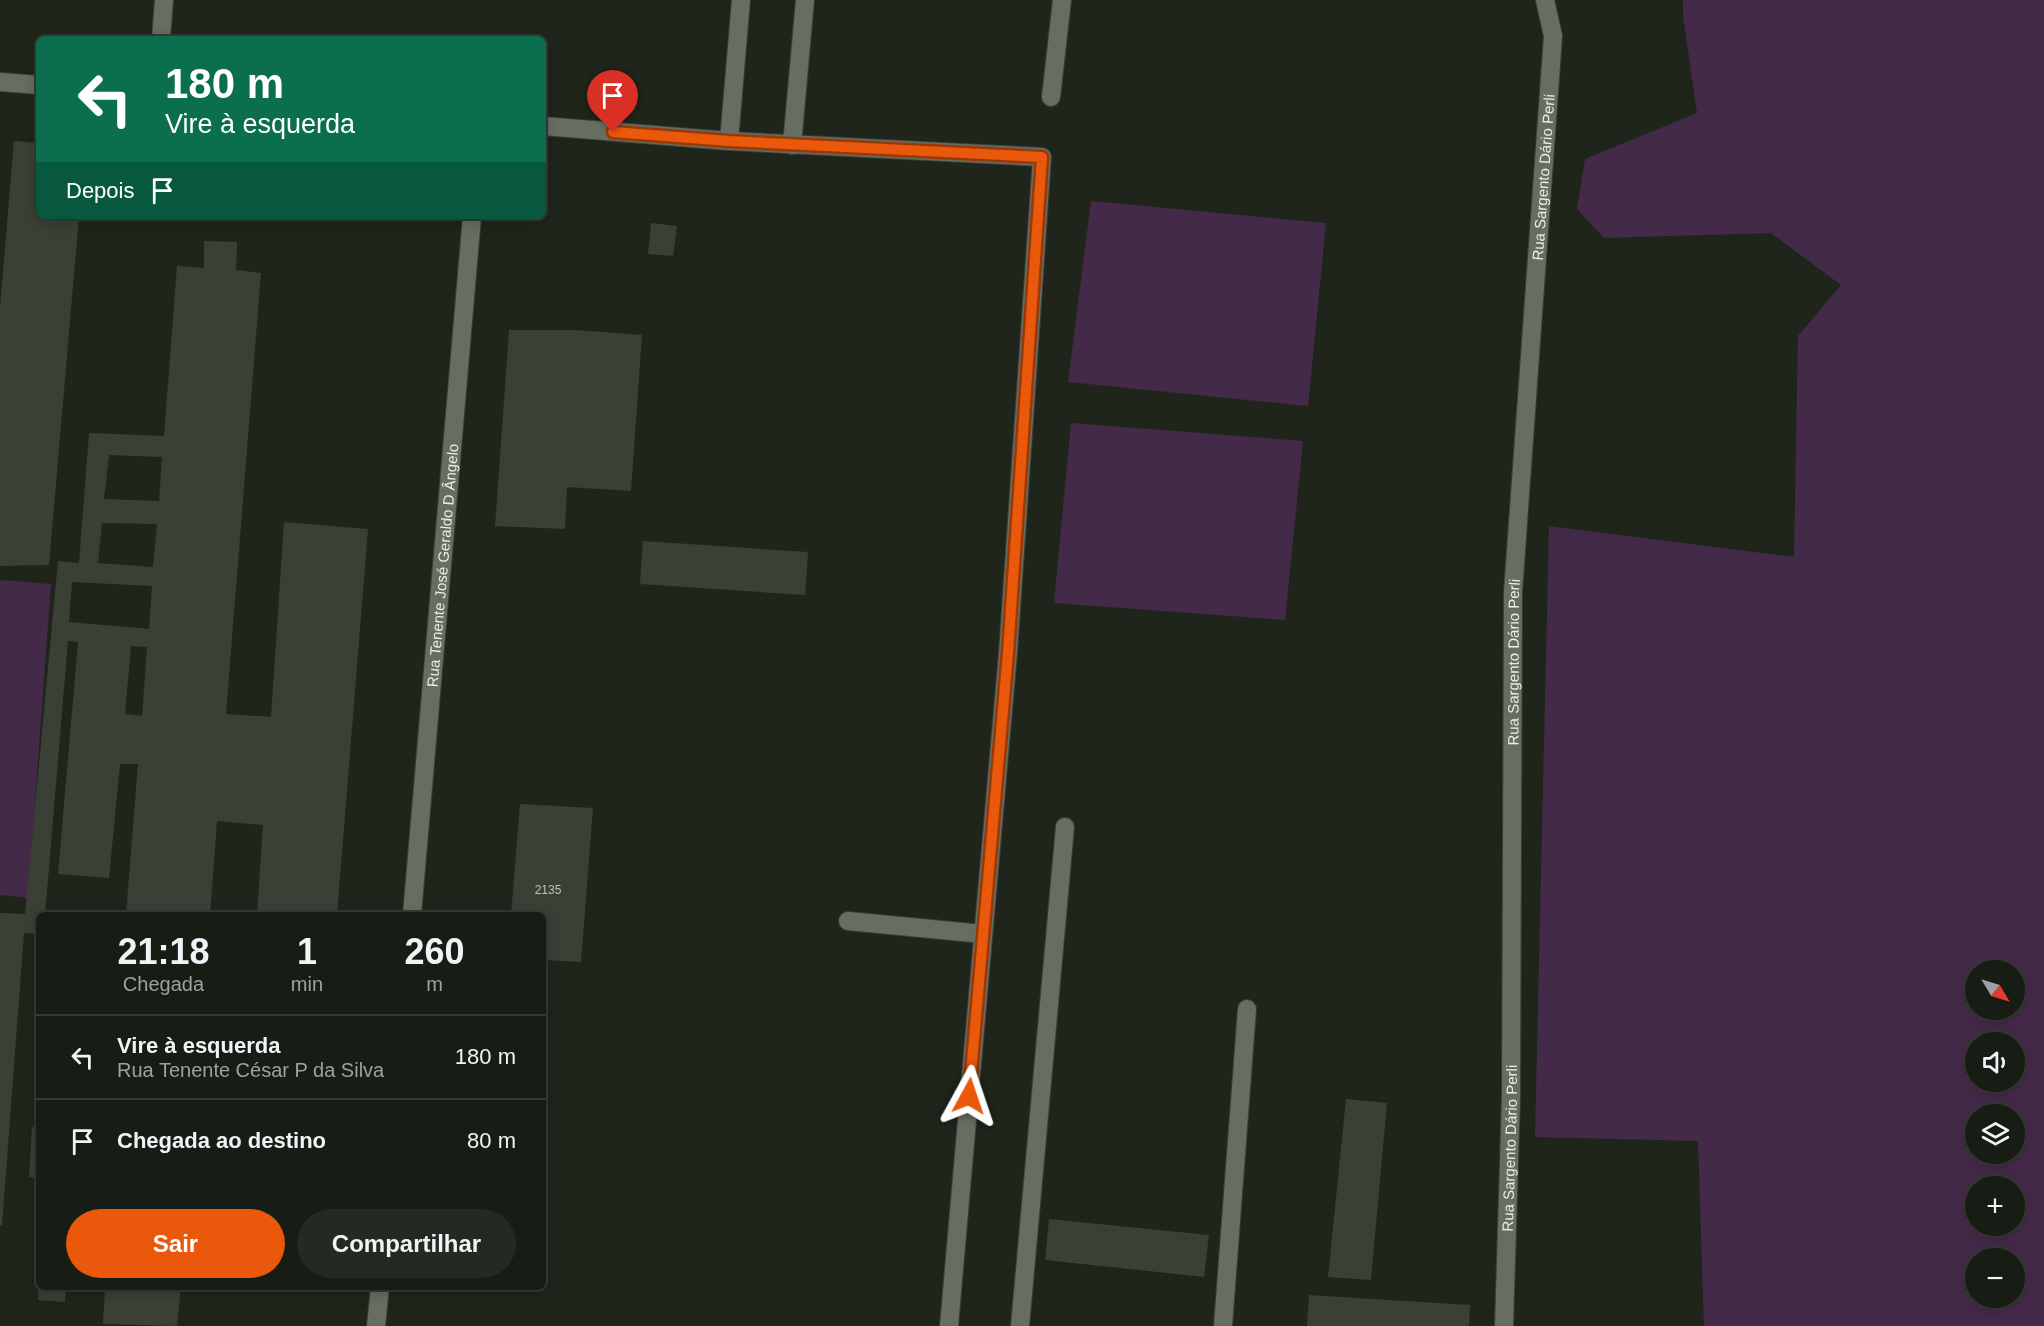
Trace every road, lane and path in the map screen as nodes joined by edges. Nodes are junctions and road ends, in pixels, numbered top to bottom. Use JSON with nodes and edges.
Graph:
{"nodes":[{"id":1,"x":164,"y":0,"type":"edge"},
{"id":2,"x":741,"y":0,"type":"edge"},
{"id":3,"x":805,"y":0,"type":"edge"},
{"id":4,"x":1062,"y":0,"type":"edge"},
{"id":5,"x":1545,"y":0,"type":"edge"},
{"id":6,"x":161,"y":36,"type":"edge"},
{"id":7,"x":0,"y":82,"type":"edge"},
{"id":8,"x":36,"y":85,"type":"edge"},
{"id":9,"x":1051,"y":97,"type":"dead end"},
{"id":10,"x":546,"y":126,"type":"edge"},
{"id":11,"x":729,"y":141,"type":"junction"},
{"id":12,"x":792,"y":145,"type":"junction"},
{"id":13,"x":472,"y":219,"type":"edge"},
{"id":14,"x":1065,"y":827,"type":"dead end"},
{"id":15,"x":412,"y":912,"type":"edge"},
{"id":16,"x":848,"y":921,"type":"dead end"},
{"id":17,"x":983,"y":934,"type":"junction"},
{"id":18,"x":1247,"y":1009,"type":"dead end"},
{"id":19,"x":380,"y":1290,"type":"edge"},
{"id":20,"x":376,"y":1326,"type":"edge"},
{"id":21,"x":949,"y":1326,"type":"edge"},
{"id":22,"x":1020,"y":1326,"type":"edge"},
{"id":23,"x":1223,"y":1326,"type":"edge"},
{"id":24,"x":1504,"y":1326,"type":"edge"}],
"edges":[{"from":1,"to":6,"type":"street"},
{"from":2,"to":11,"type":"street"},
{"from":3,"to":12,"type":"street"},
{"from":4,"to":9,"type":"street"},
{"from":5,"to":24,"type":"street","name":"Rua Sargento Dário Perli"},
{"from":7,"to":8,"type":"street"},
{"from":10,"to":11,"type":"street"},
{"from":11,"to":12,"type":"street"},
{"from":12,"to":17,"type":"street"},
{"from":13,"to":15,"type":"street","name":"Rua Tenente José Geraldo D Ângelo"},
{"from":14,"to":22,"type":"street"},
{"from":16,"to":17,"type":"street"},
{"from":17,"to":21,"type":"street"},
{"from":18,"to":23,"type":"street"},
{"from":19,"to":20,"type":"street"}]}
